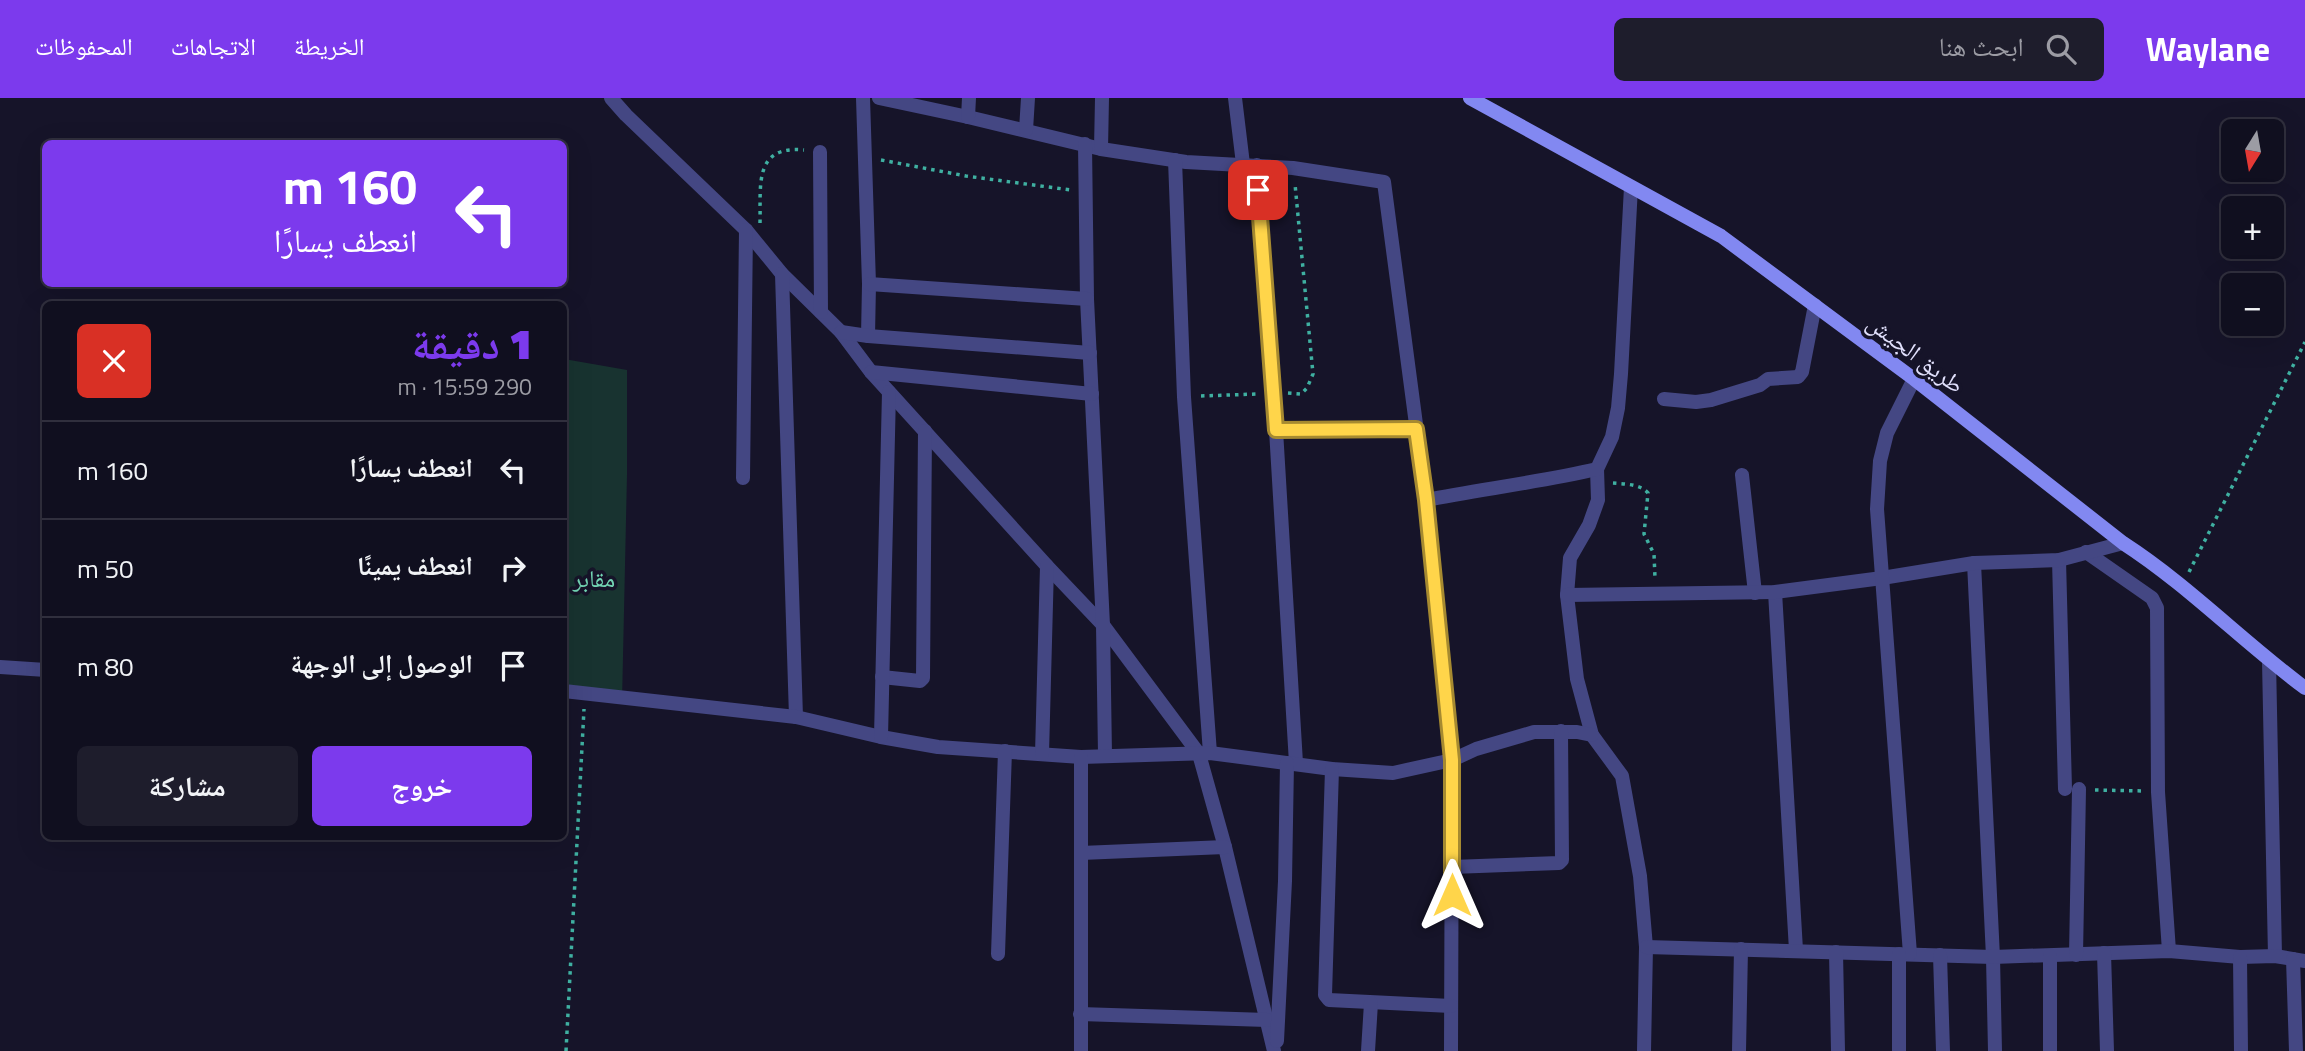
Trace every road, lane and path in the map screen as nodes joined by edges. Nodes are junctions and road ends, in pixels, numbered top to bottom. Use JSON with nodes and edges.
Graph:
{"nodes":[{"id":1,"x":611,"y":98,"type":"edge"},
{"id":2,"x":863,"y":98,"type":"edge"},
{"id":3,"x":879,"y":98,"type":"edge"},
{"id":4,"x":969,"y":98,"type":"edge"},
{"id":5,"x":1028,"y":98,"type":"edge"},
{"id":6,"x":1102,"y":98,"type":"edge"},
{"id":7,"x":1235,"y":98,"type":"edge"},
{"id":8,"x":1470,"y":98,"type":"edge"},
{"id":9,"x":968,"y":117,"type":"junction"},
{"id":10,"x":1026,"y":130,"type":"junction"},
{"id":11,"x":1085,"y":144,"type":"junction"},
{"id":12,"x":1101,"y":149,"type":"junction"},
{"id":13,"x":820,"y":152,"type":"joint"},
{"id":14,"x":865,"y":157,"type":"junction"},
{"id":15,"x":1175,"y":160,"type":"junction"},
{"id":16,"x":1250,"y":164,"type":"junction"},
{"id":17,"x":1631,"y":187,"type":"junction"},
{"id":18,"x":1087,"y":192,"type":"junction"},
{"id":19,"x":746,"y":230,"type":"junction"},
{"id":20,"x":760,"y":247,"type":"junction"},
{"id":21,"x":782,"y":274,"type":"junction"},
{"id":22,"x":869,"y":284,"type":"junction"},
{"id":23,"x":1087,"y":299,"type":"junction"},
{"id":24,"x":1815,"y":305,"type":"junction"},
{"id":25,"x":821,"y":312,"type":"junction"},
{"id":26,"x":841,"y":332,"type":"junction"},
{"id":27,"x":868,"y":336,"type":"junction"},
{"id":28,"x":2305,"y":342,"type":"edge"},
{"id":29,"x":1090,"y":353,"type":"junction"},
{"id":30,"x":871,"y":372,"type":"junction"},
{"id":31,"x":1913,"y":379,"type":"junction"},
{"id":32,"x":889,"y":392,"type":"junction"},
{"id":33,"x":1092,"y":394,"type":"junction"},
{"id":34,"x":1664,"y":399,"type":"dead end"},
{"id":35,"x":1416,"y":429,"type":"junction"},
{"id":36,"x":1276,"y":430,"type":"junction"},
{"id":37,"x":925,"y":431,"type":"junction"},
{"id":38,"x":1742,"y":475,"type":"dead end"},
{"id":39,"x":1597,"y":476,"type":"junction"},
{"id":40,"x":744,"y":478,"type":"dead end"},
{"id":41,"x":1426,"y":500,"type":"junction"},
{"id":42,"x":2123,"y":543,"type":"junction"},
{"id":43,"x":2087,"y":552,"type":"junction"},
{"id":44,"x":2059,"y":560,"type":"junction"},
{"id":45,"x":1974,"y":563,"type":"junction"},
{"id":46,"x":1047,"y":566,"type":"junction"},
{"id":47,"x":1882,"y":579,"type":"junction"},
{"id":48,"x":2182,"y":586,"type":"junction"},
{"id":49,"x":1655,"y":592,"type":"junction"},
{"id":50,"x":1775,"y":592,"type":"junction"},
{"id":51,"x":1755,"y":593,"type":"junction"},
{"id":52,"x":1567,"y":595,"type":"junction"},
{"id":53,"x":1103,"y":625,"type":"junction"},
{"id":54,"x":2269,"y":662,"type":"junction"},
{"id":55,"x":0,"y":667,"type":"edge"},
{"id":56,"x":42,"y":670,"type":"edge"},
{"id":57,"x":882,"y":677,"type":"junction"},
{"id":58,"x":2305,"y":688,"type":"edge"},
{"id":59,"x":567,"y":691,"type":"edge"},
{"id":60,"x":585,"y":693,"type":"junction"},
{"id":61,"x":796,"y":717,"type":"junction"},
{"id":62,"x":1561,"y":731,"type":"junction"},
{"id":63,"x":1592,"y":735,"type":"junction"},
{"id":64,"x":881,"y":737,"type":"junction"},
{"id":65,"x":1005,"y":751,"type":"junction"},
{"id":66,"x":1042,"y":754,"type":"junction"},
{"id":67,"x":1205,"y":754,"type":"junction"},
{"id":68,"x":1105,"y":755,"type":"junction"},
{"id":69,"x":1081,"y":757,"type":"junction"},
{"id":70,"x":1452,"y":760,"type":"junction"},
{"id":71,"x":1291,"y":763,"type":"junction"},
{"id":72,"x":1332,"y":769,"type":"junction"},
{"id":73,"x":2072,"y":789,"type":"junction"},
{"id":74,"x":2158,"y":792,"type":"junction"},
{"id":75,"x":1225,"y":847,"type":"junction"},
{"id":76,"x":1081,"y":853,"type":"junction"},
{"id":77,"x":1452,"y":867,"type":"junction"},
{"id":78,"x":1646,"y":947,"type":"junction"},
{"id":79,"x":1741,"y":949,"type":"junction"},
{"id":80,"x":1796,"y":950,"type":"junction"},
{"id":81,"x":2169,"y":951,"type":"junction"},
{"id":82,"x":1836,"y":952,"type":"junction"},
{"id":83,"x":2104,"y":953,"type":"junction"},
{"id":84,"x":998,"y":954,"type":"dead end"},
{"id":85,"x":1905,"y":954,"type":"junction"},
{"id":86,"x":1940,"y":955,"type":"junction"},
{"id":87,"x":2076,"y":955,"type":"junction"},
{"id":88,"x":2050,"y":956,"type":"junction"},
{"id":89,"x":2275,"y":956,"type":"junction"},
{"id":90,"x":1993,"y":957,"type":"junction"},
{"id":91,"x":2240,"y":957,"type":"junction"},
{"id":92,"x":2299,"y":960,"type":"edge"},
{"id":93,"x":1371,"y":1003,"type":"junction"},
{"id":94,"x":1451,"y":1006,"type":"junction"},
{"id":95,"x":1080,"y":1014,"type":"junction"},
{"id":96,"x":1267,"y":1020,"type":"junction"},
{"id":97,"x":566,"y":1051,"type":"edge"},
{"id":98,"x":1081,"y":1051,"type":"edge"},
{"id":99,"x":1275,"y":1051,"type":"edge"},
{"id":100,"x":1368,"y":1051,"type":"edge"},
{"id":101,"x":1451,"y":1051,"type":"edge"},
{"id":102,"x":1644,"y":1051,"type":"edge"},
{"id":103,"x":1739,"y":1051,"type":"edge"},
{"id":104,"x":1838,"y":1051,"type":"edge"},
{"id":105,"x":1899,"y":1051,"type":"edge"},
{"id":106,"x":1943,"y":1051,"type":"edge"},
{"id":107,"x":1995,"y":1051,"type":"edge"},
{"id":108,"x":2050,"y":1051,"type":"edge"},
{"id":109,"x":2107,"y":1051,"type":"edge"},
{"id":110,"x":2241,"y":1051,"type":"edge"},
{"id":111,"x":2296,"y":1051,"type":"edge"}],
"edges":[{"from":1,"to":19,"type":"street"},
{"from":2,"to":14,"type":"street"},
{"from":3,"to":9,"type":"street"},
{"from":4,"to":9,"type":"street"},
{"from":5,"to":10,"type":"street"},
{"from":6,"to":12,"type":"street"},
{"from":7,"to":16,"type":"street"},
{"from":8,"to":17,"type":"main road","name":"طريق الجيش"},
{"from":9,"to":10,"type":"street"},
{"from":10,"to":11,"type":"street"},
{"from":11,"to":12,"type":"street"},
{"from":11,"to":18,"type":"street"},
{"from":12,"to":15,"type":"street"},
{"from":13,"to":20,"type":"path"},
{"from":13,"to":25,"type":"street"},
{"from":14,"to":18,"type":"path"},
{"from":14,"to":22,"type":"street"},
{"from":15,"to":16,"type":"street"},
{"from":15,"to":67,"type":"street"},
{"from":16,"to":35,"type":"street"},
{"from":16,"to":36,"type":"street"},
{"from":17,"to":24,"type":"main road","name":"طريق الجيش"},
{"from":17,"to":39,"type":"street"},
{"from":18,"to":23,"type":"street"},
{"from":19,"to":20,"type":"street"},
{"from":19,"to":40,"type":"street"},
{"from":20,"to":21,"type":"street"},
{"from":21,"to":25,"type":"street"},
{"from":21,"to":61,"type":"street"},
{"from":22,"to":23,"type":"street"},
{"from":22,"to":27,"type":"street"},
{"from":23,"to":29,"type":"street"},
{"from":24,"to":31,"type":"main road","name":"طريق الجيش"},
{"from":24,"to":34,"type":"street"},
{"from":25,"to":26,"type":"street"},
{"from":26,"to":27,"type":"street"},
{"from":26,"to":30,"type":"street"},
{"from":27,"to":29,"type":"street"},
{"from":28,"to":48,"type":"path"},
{"from":29,"to":33,"type":"street"},
{"from":30,"to":32,"type":"street"},
{"from":30,"to":33,"type":"street"},
{"from":31,"to":42,"type":"main road","name":"طريق الجيش"},
{"from":31,"to":47,"type":"street"},
{"from":32,"to":37,"type":"street"},
{"from":32,"to":57,"type":"street"},
{"from":33,"to":53,"type":"street"},
{"from":35,"to":36,"type":"street"},
{"from":35,"to":41,"type":"street"},
{"from":36,"to":71,"type":"street"},
{"from":37,"to":46,"type":"street"},
{"from":37,"to":57,"type":"street"},
{"from":38,"to":51,"type":"street"},
{"from":39,"to":41,"type":"street"},
{"from":39,"to":49,"type":"path"},
{"from":39,"to":52,"type":"street"},
{"from":41,"to":70,"type":"street"},
{"from":42,"to":43,"type":"street"},
{"from":42,"to":48,"type":"main road","name":"طريق الجيش"},
{"from":43,"to":44,"type":"street"},
{"from":43,"to":74,"type":"street"},
{"from":44,"to":45,"type":"street"},
{"from":44,"to":73,"type":"street"},
{"from":45,"to":47,"type":"street"},
{"from":45,"to":90,"type":"street"},
{"from":46,"to":53,"type":"street"},
{"from":46,"to":66,"type":"street"},
{"from":47,"to":50,"type":"street"},
{"from":47,"to":85,"type":"street"},
{"from":48,"to":54,"type":"main road","name":"طريق الجيش"},
{"from":49,"to":51,"type":"street"},
{"from":49,"to":52,"type":"street"},
{"from":50,"to":51,"type":"street"},
{"from":50,"to":80,"type":"street"},
{"from":52,"to":63,"type":"street"},
{"from":53,"to":67,"type":"street"},
{"from":53,"to":68,"type":"street"},
{"from":54,"to":58,"type":"main road","name":"طريق الجيش"},
{"from":54,"to":89,"type":"street"},
{"from":55,"to":56,"type":"street"},
{"from":57,"to":64,"type":"street"},
{"from":59,"to":60,"type":"street"},
{"from":60,"to":61,"type":"street"},
{"from":60,"to":97,"type":"path"},
{"from":61,"to":64,"type":"street"},
{"from":62,"to":63,"type":"street"},
{"from":62,"to":70,"type":"street"},
{"from":62,"to":77,"type":"street"},
{"from":63,"to":78,"type":"street"},
{"from":64,"to":65,"type":"street"},
{"from":65,"to":66,"type":"street"},
{"from":65,"to":84,"type":"street"},
{"from":66,"to":69,"type":"street"},
{"from":67,"to":68,"type":"street"},
{"from":67,"to":71,"type":"street"},
{"from":67,"to":75,"type":"street"},
{"from":68,"to":69,"type":"street"},
{"from":69,"to":76,"type":"street"},
{"from":70,"to":72,"type":"street"},
{"from":70,"to":77,"type":"street"},
{"from":71,"to":72,"type":"street"},
{"from":71,"to":99,"type":"street"},
{"from":72,"to":93,"type":"street"},
{"from":73,"to":74,"type":"path"},
{"from":73,"to":87,"type":"street"},
{"from":74,"to":81,"type":"street"},
{"from":75,"to":76,"type":"street"},
{"from":75,"to":96,"type":"street"},
{"from":76,"to":95,"type":"street"},
{"from":77,"to":94,"type":"street"},
{"from":78,"to":79,"type":"street"},
{"from":78,"to":102,"type":"street"},
{"from":79,"to":80,"type":"street"},
{"from":79,"to":103,"type":"street"},
{"from":80,"to":82,"type":"street"},
{"from":81,"to":83,"type":"street"},
{"from":81,"to":91,"type":"street"},
{"from":82,"to":85,"type":"street"},
{"from":82,"to":104,"type":"street"},
{"from":83,"to":87,"type":"street"},
{"from":83,"to":109,"type":"street"},
{"from":85,"to":86,"type":"street"},
{"from":85,"to":105,"type":"street"},
{"from":86,"to":90,"type":"street"},
{"from":86,"to":106,"type":"street"},
{"from":87,"to":88,"type":"street"},
{"from":88,"to":90,"type":"street"},
{"from":88,"to":108,"type":"street"},
{"from":89,"to":91,"type":"street"},
{"from":89,"to":92,"type":"street"},
{"from":90,"to":107,"type":"street"},
{"from":91,"to":110,"type":"street"},
{"from":92,"to":111,"type":"street"},
{"from":93,"to":94,"type":"street"},
{"from":93,"to":100,"type":"street"},
{"from":94,"to":101,"type":"street"},
{"from":95,"to":96,"type":"street"},
{"from":95,"to":98,"type":"street"},
{"from":96,"to":99,"type":"street"}]}
